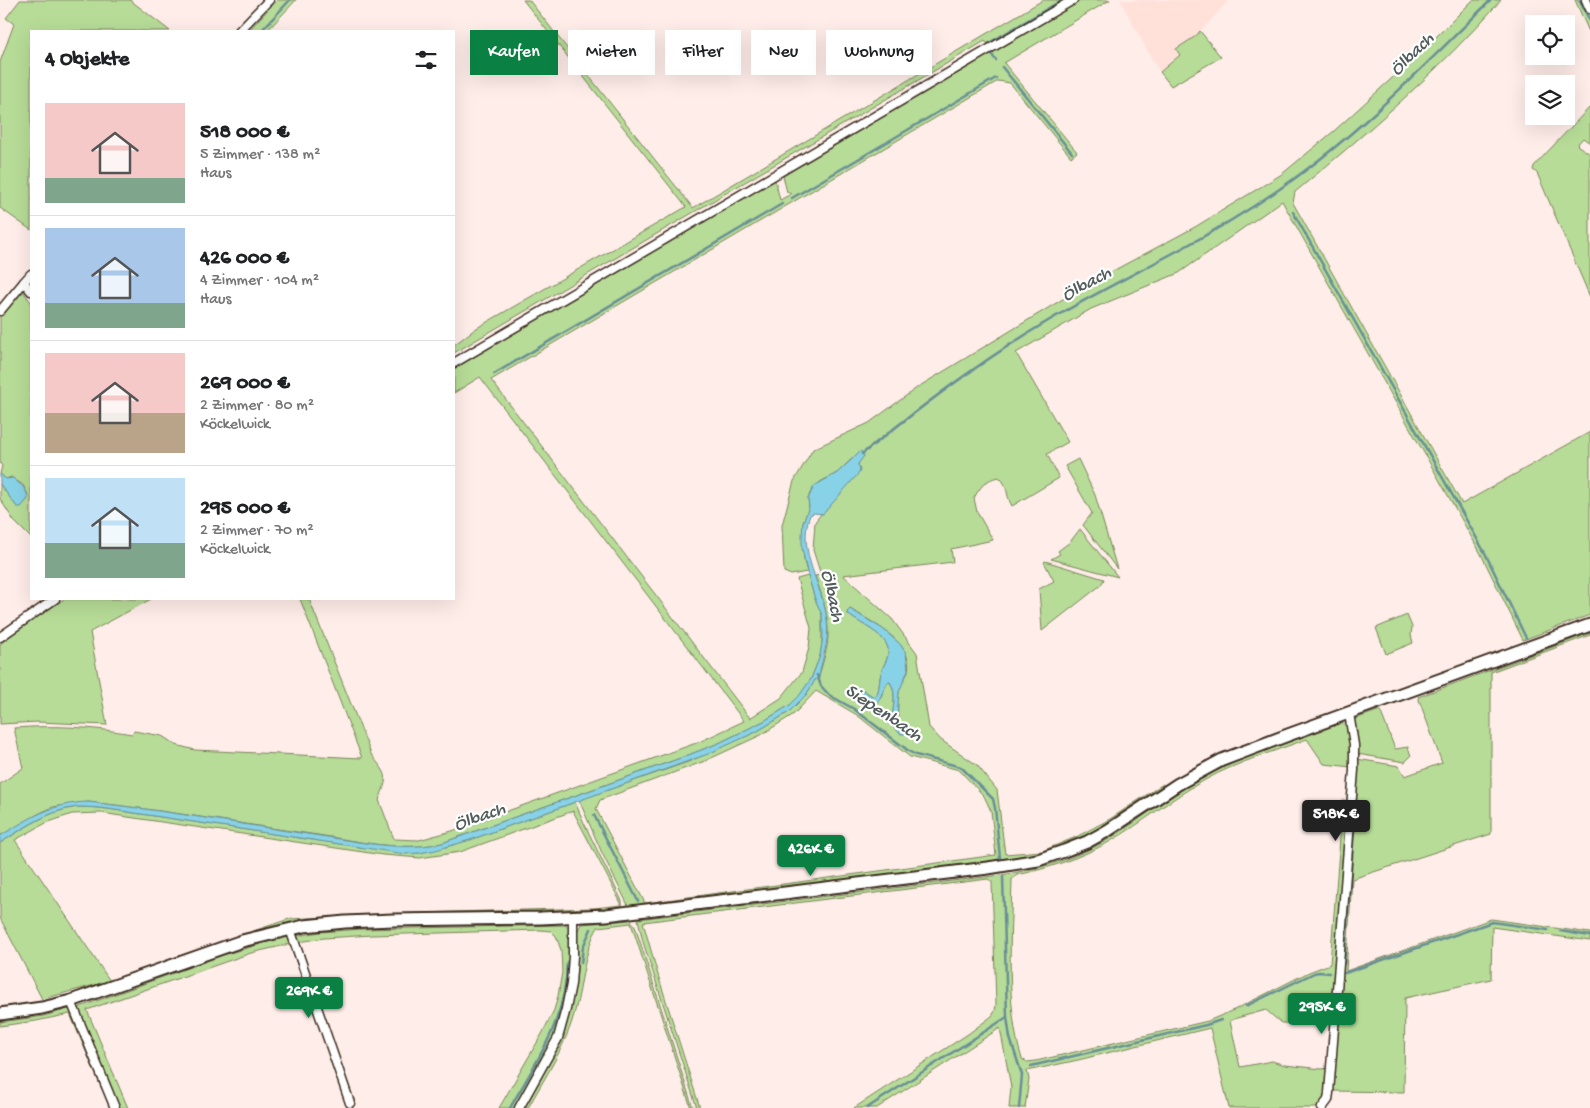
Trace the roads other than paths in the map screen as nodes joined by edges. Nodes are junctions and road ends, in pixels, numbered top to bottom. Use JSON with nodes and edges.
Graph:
{"nodes":[{"id":1,"x":268,"y":0,"type":"edge"},
{"id":2,"x":1073,"y":0,"type":"edge"},
{"id":3,"x":1586,"y":0,"type":"edge"},
{"id":4,"x":1590,"y":8,"type":"edge"},
{"id":5,"x":240,"y":30,"type":"edge"},
{"id":6,"x":30,"y":275,"type":"edge"},
{"id":7,"x":24,"y":282,"type":"junction"},
{"id":8,"x":30,"y":290,"type":"edge"},
{"id":9,"x":0,"y":311,"type":"edge"},
{"id":10,"x":455,"y":362,"type":"edge"},
{"id":11,"x":54,"y":600,"type":"edge"},
{"id":12,"x":1590,"y":625,"type":"edge"},
{"id":13,"x":0,"y":637,"type":"edge"},
{"id":14,"x":1349,"y":713,"type":"junction"},
{"id":15,"x":573,"y":917,"type":"junction"},
{"id":16,"x":290,"y":929,"type":"junction"},
{"id":17,"x":71,"y":1001,"type":"junction"},
{"id":18,"x":0,"y":1014,"type":"edge"},
{"id":19,"x":350,"y":1103,"type":"dead end"},
{"id":20,"x":114,"y":1108,"type":"edge"},
{"id":21,"x":519,"y":1108,"type":"edge"},
{"id":22,"x":1322,"y":1108,"type":"edge"}],
"edges":[{"from":1,"to":5,"type":"street"},
{"from":2,"to":10,"type":"street"},
{"from":3,"to":4,"type":"street"},
{"from":6,"to":7,"type":"street"},
{"from":7,"to":8,"type":"street"},
{"from":7,"to":9,"type":"street"},
{"from":11,"to":13,"type":"street"},
{"from":12,"to":14,"type":"main road"},
{"from":14,"to":15,"type":"main road"},
{"from":14,"to":22,"type":"street"},
{"from":15,"to":16,"type":"main road"},
{"from":15,"to":21,"type":"street"},
{"from":16,"to":17,"type":"main road"},
{"from":16,"to":19,"type":"street"},
{"from":17,"to":18,"type":"main road"},
{"from":17,"to":20,"type":"street"}]}
